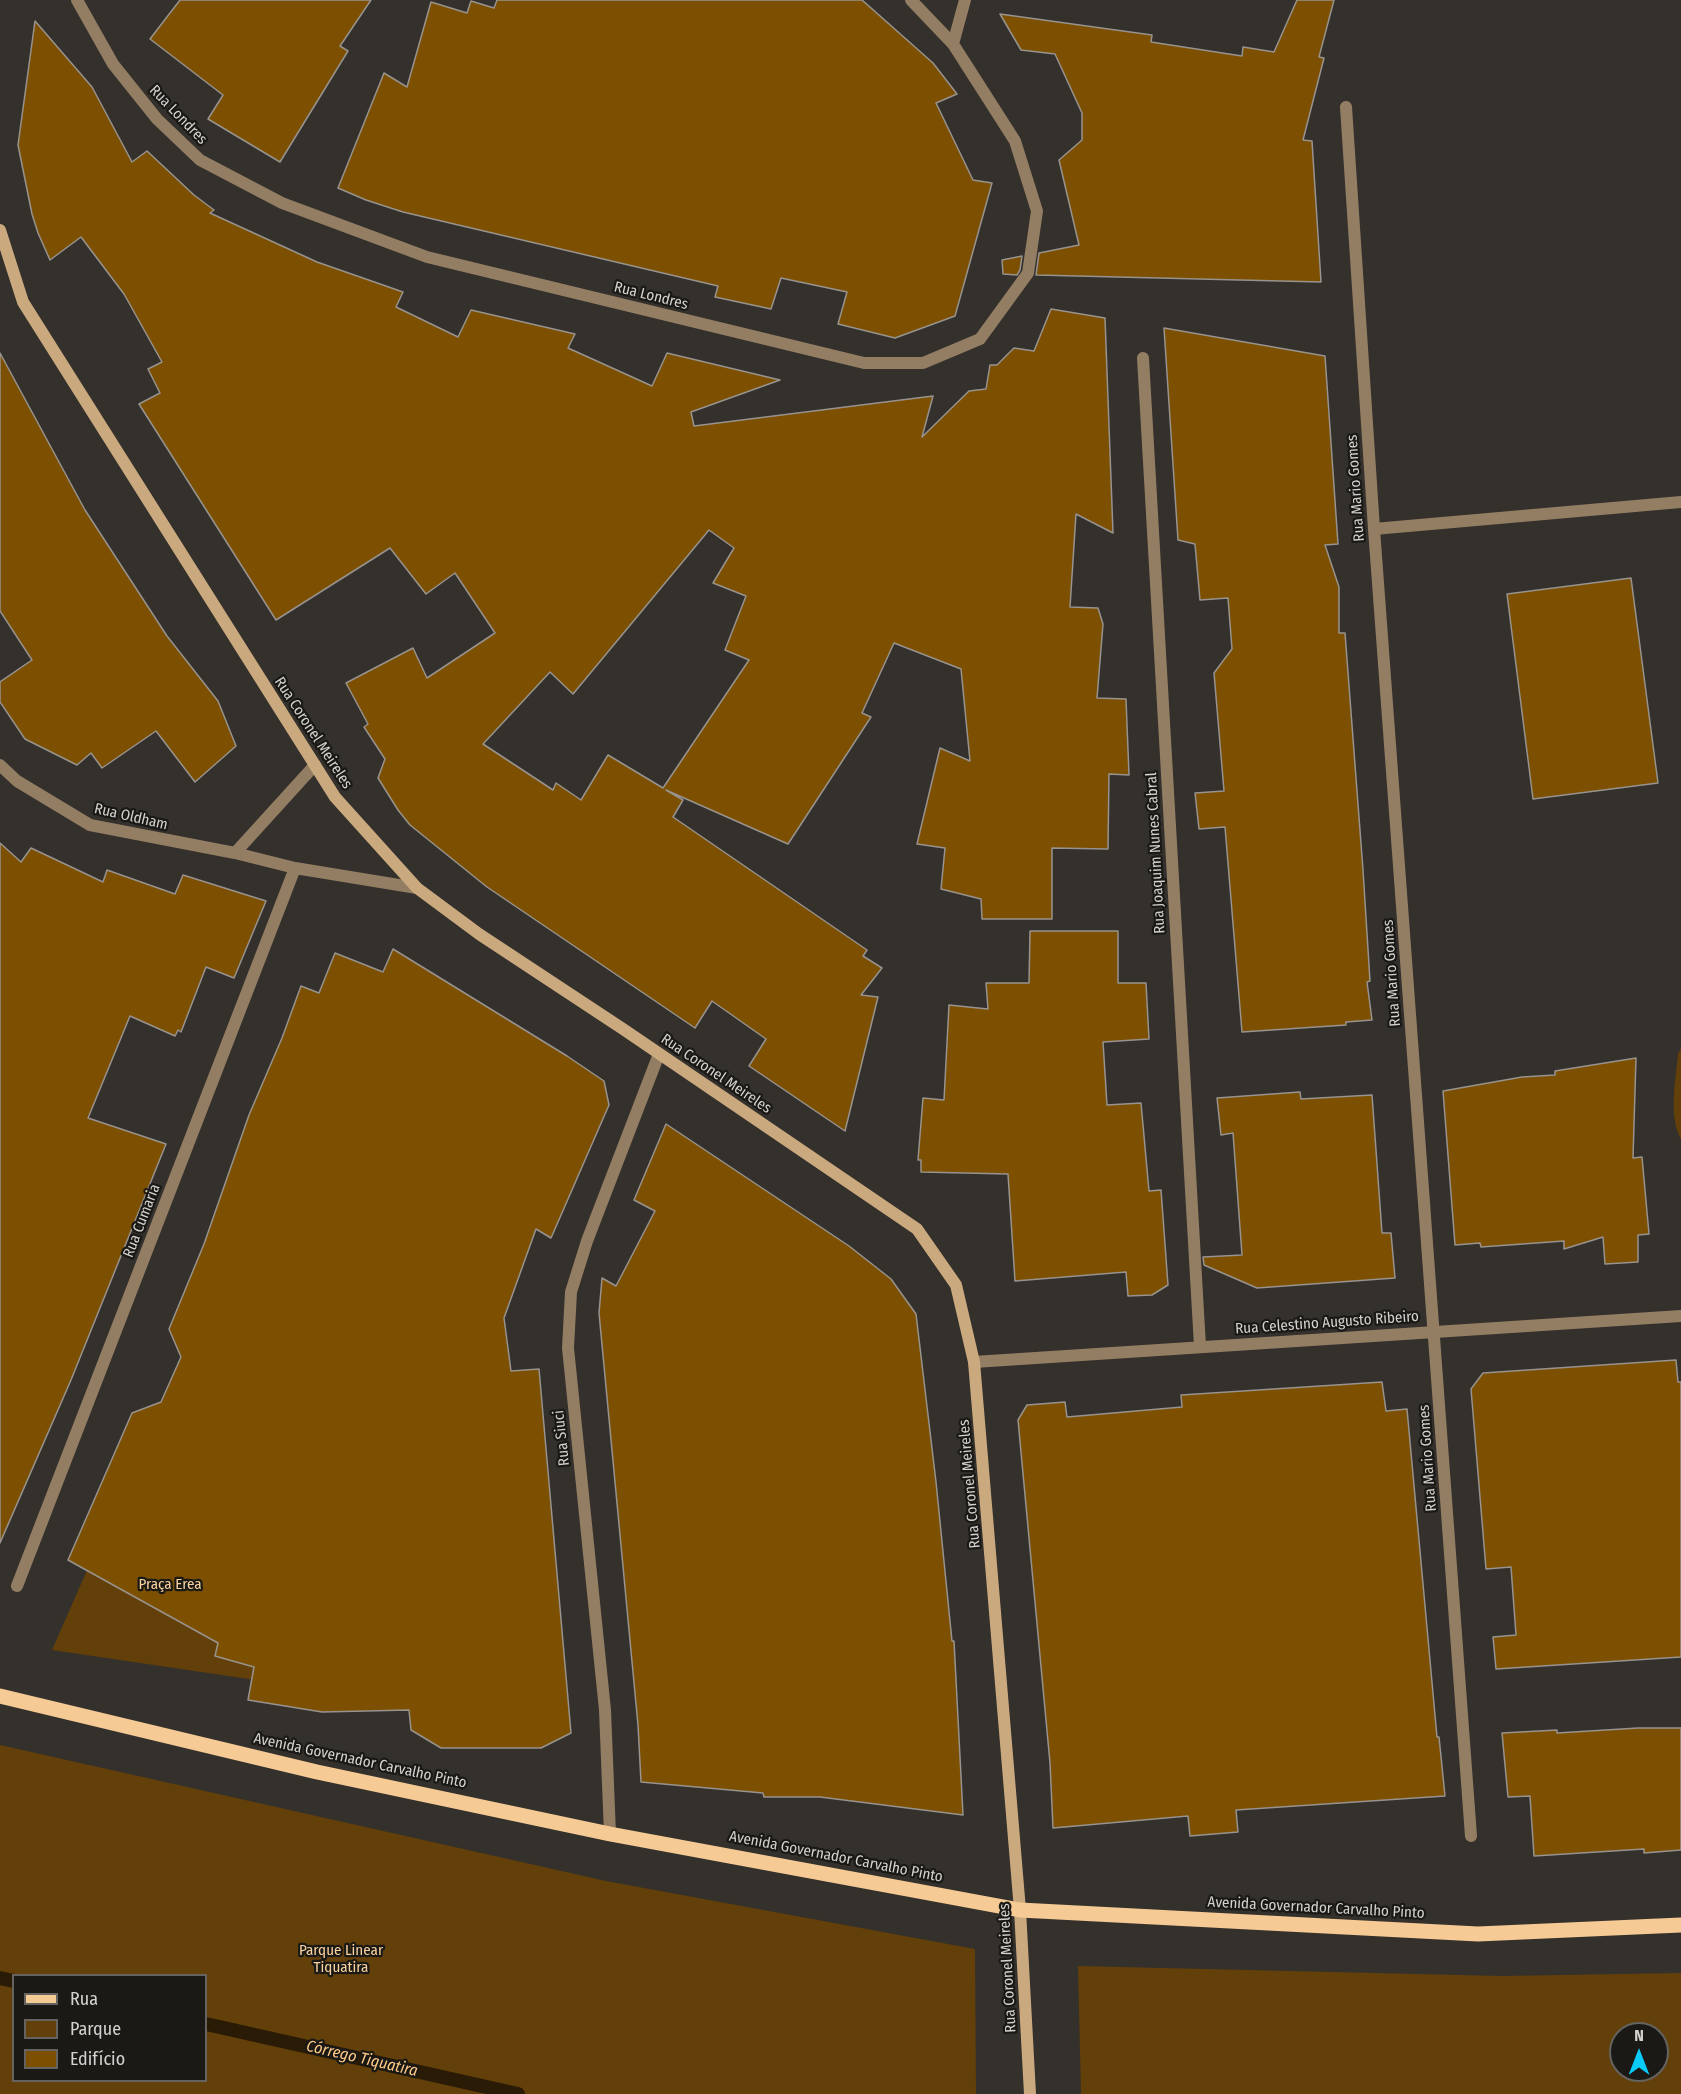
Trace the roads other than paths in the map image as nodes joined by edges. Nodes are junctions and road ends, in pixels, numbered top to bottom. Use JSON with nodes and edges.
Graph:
{"nodes":[{"id":1,"x":77,"y":0,"type":"edge"},
{"id":2,"x":911,"y":0,"type":"edge"},
{"id":3,"x":965,"y":0,"type":"edge"},
{"id":4,"x":953,"y":44,"type":"junction"},
{"id":5,"x":1346,"y":107,"type":"dead end"},
{"id":6,"x":0,"y":230,"type":"edge"},
{"id":7,"x":1143,"y":358,"type":"dead end"},
{"id":8,"x":1681,"y":502,"type":"edge"},
{"id":9,"x":1374,"y":529,"type":"junction"},
{"id":10,"x":0,"y":765,"type":"edge"},
{"id":11,"x":315,"y":765,"type":"junction"},
{"id":12,"x":235,"y":854,"type":"junction"},
{"id":13,"x":294,"y":868,"type":"junction"},
{"id":14,"x":417,"y":888,"type":"junction"},
{"id":15,"x":659,"y":1054,"type":"junction"},
{"id":16,"x":1680,"y":1315,"type":"edge"},
{"id":17,"x":1433,"y":1331,"type":"junction"},
{"id":18,"x":1200,"y":1346,"type":"junction"},
{"id":19,"x":974,"y":1362,"type":"junction"},
{"id":20,"x":17,"y":1586,"type":"dead end"},
{"id":21,"x":0,"y":1696,"type":"edge"},
{"id":22,"x":610,"y":1833,"type":"junction"},
{"id":23,"x":1471,"y":1836,"type":"dead end"},
{"id":24,"x":1020,"y":1910,"type":"junction"},
{"id":25,"x":1681,"y":1925,"type":"edge"},
{"id":26,"x":1030,"y":2094,"type":"edge"}],
"edges":[{"from":1,"to":4,"type":"street","name":"Rua Londres"},
{"from":2,"to":4,"type":"street","name":"Rua Londres"},
{"from":3,"to":4,"type":"street"},
{"from":5,"to":9,"type":"street","name":"Rua Mario Gomes"},
{"from":6,"to":11,"type":"street","name":"Rua Coronel Meireles"},
{"from":7,"to":18,"type":"street","name":"Rua Joaquim Nunes Cabral"},
{"from":8,"to":9,"type":"street"},
{"from":9,"to":17,"type":"street","name":"Rua Mario Gomes"},
{"from":10,"to":12,"type":"street","name":"Rua Oldham"},
{"from":11,"to":12,"type":"street"},
{"from":11,"to":14,"type":"street","name":"Rua Coronel Meireles"},
{"from":12,"to":13,"type":"street","name":"Rua Oldham"},
{"from":13,"to":14,"type":"street","name":"Rua Oldham"},
{"from":13,"to":20,"type":"street","name":"Rua Cumaria"},
{"from":14,"to":15,"type":"street","name":"Rua Coronel Meireles"},
{"from":15,"to":19,"type":"street","name":"Rua Coronel Meireles"},
{"from":15,"to":22,"type":"street","name":"Rua Siuci"},
{"from":16,"to":17,"type":"street","name":"Rua Celestino Augusto Ribeiro"},
{"from":17,"to":18,"type":"street","name":"Rua Celestino Augusto Ribeiro"},
{"from":17,"to":23,"type":"street","name":"Rua Mario Gomes"},
{"from":18,"to":19,"type":"street","name":"Rua Celestino Augusto Ribeiro"},
{"from":19,"to":24,"type":"street","name":"Rua Coronel Meireles"},
{"from":21,"to":22,"type":"main road","name":"Avenida Governador Carvalho Pinto"},
{"from":22,"to":24,"type":"main road","name":"Avenida Governador Carvalho Pinto"},
{"from":24,"to":25,"type":"main road","name":"Avenida Governador Carvalho Pinto"},
{"from":24,"to":26,"type":"street","name":"Rua Coronel Meireles"}]}
